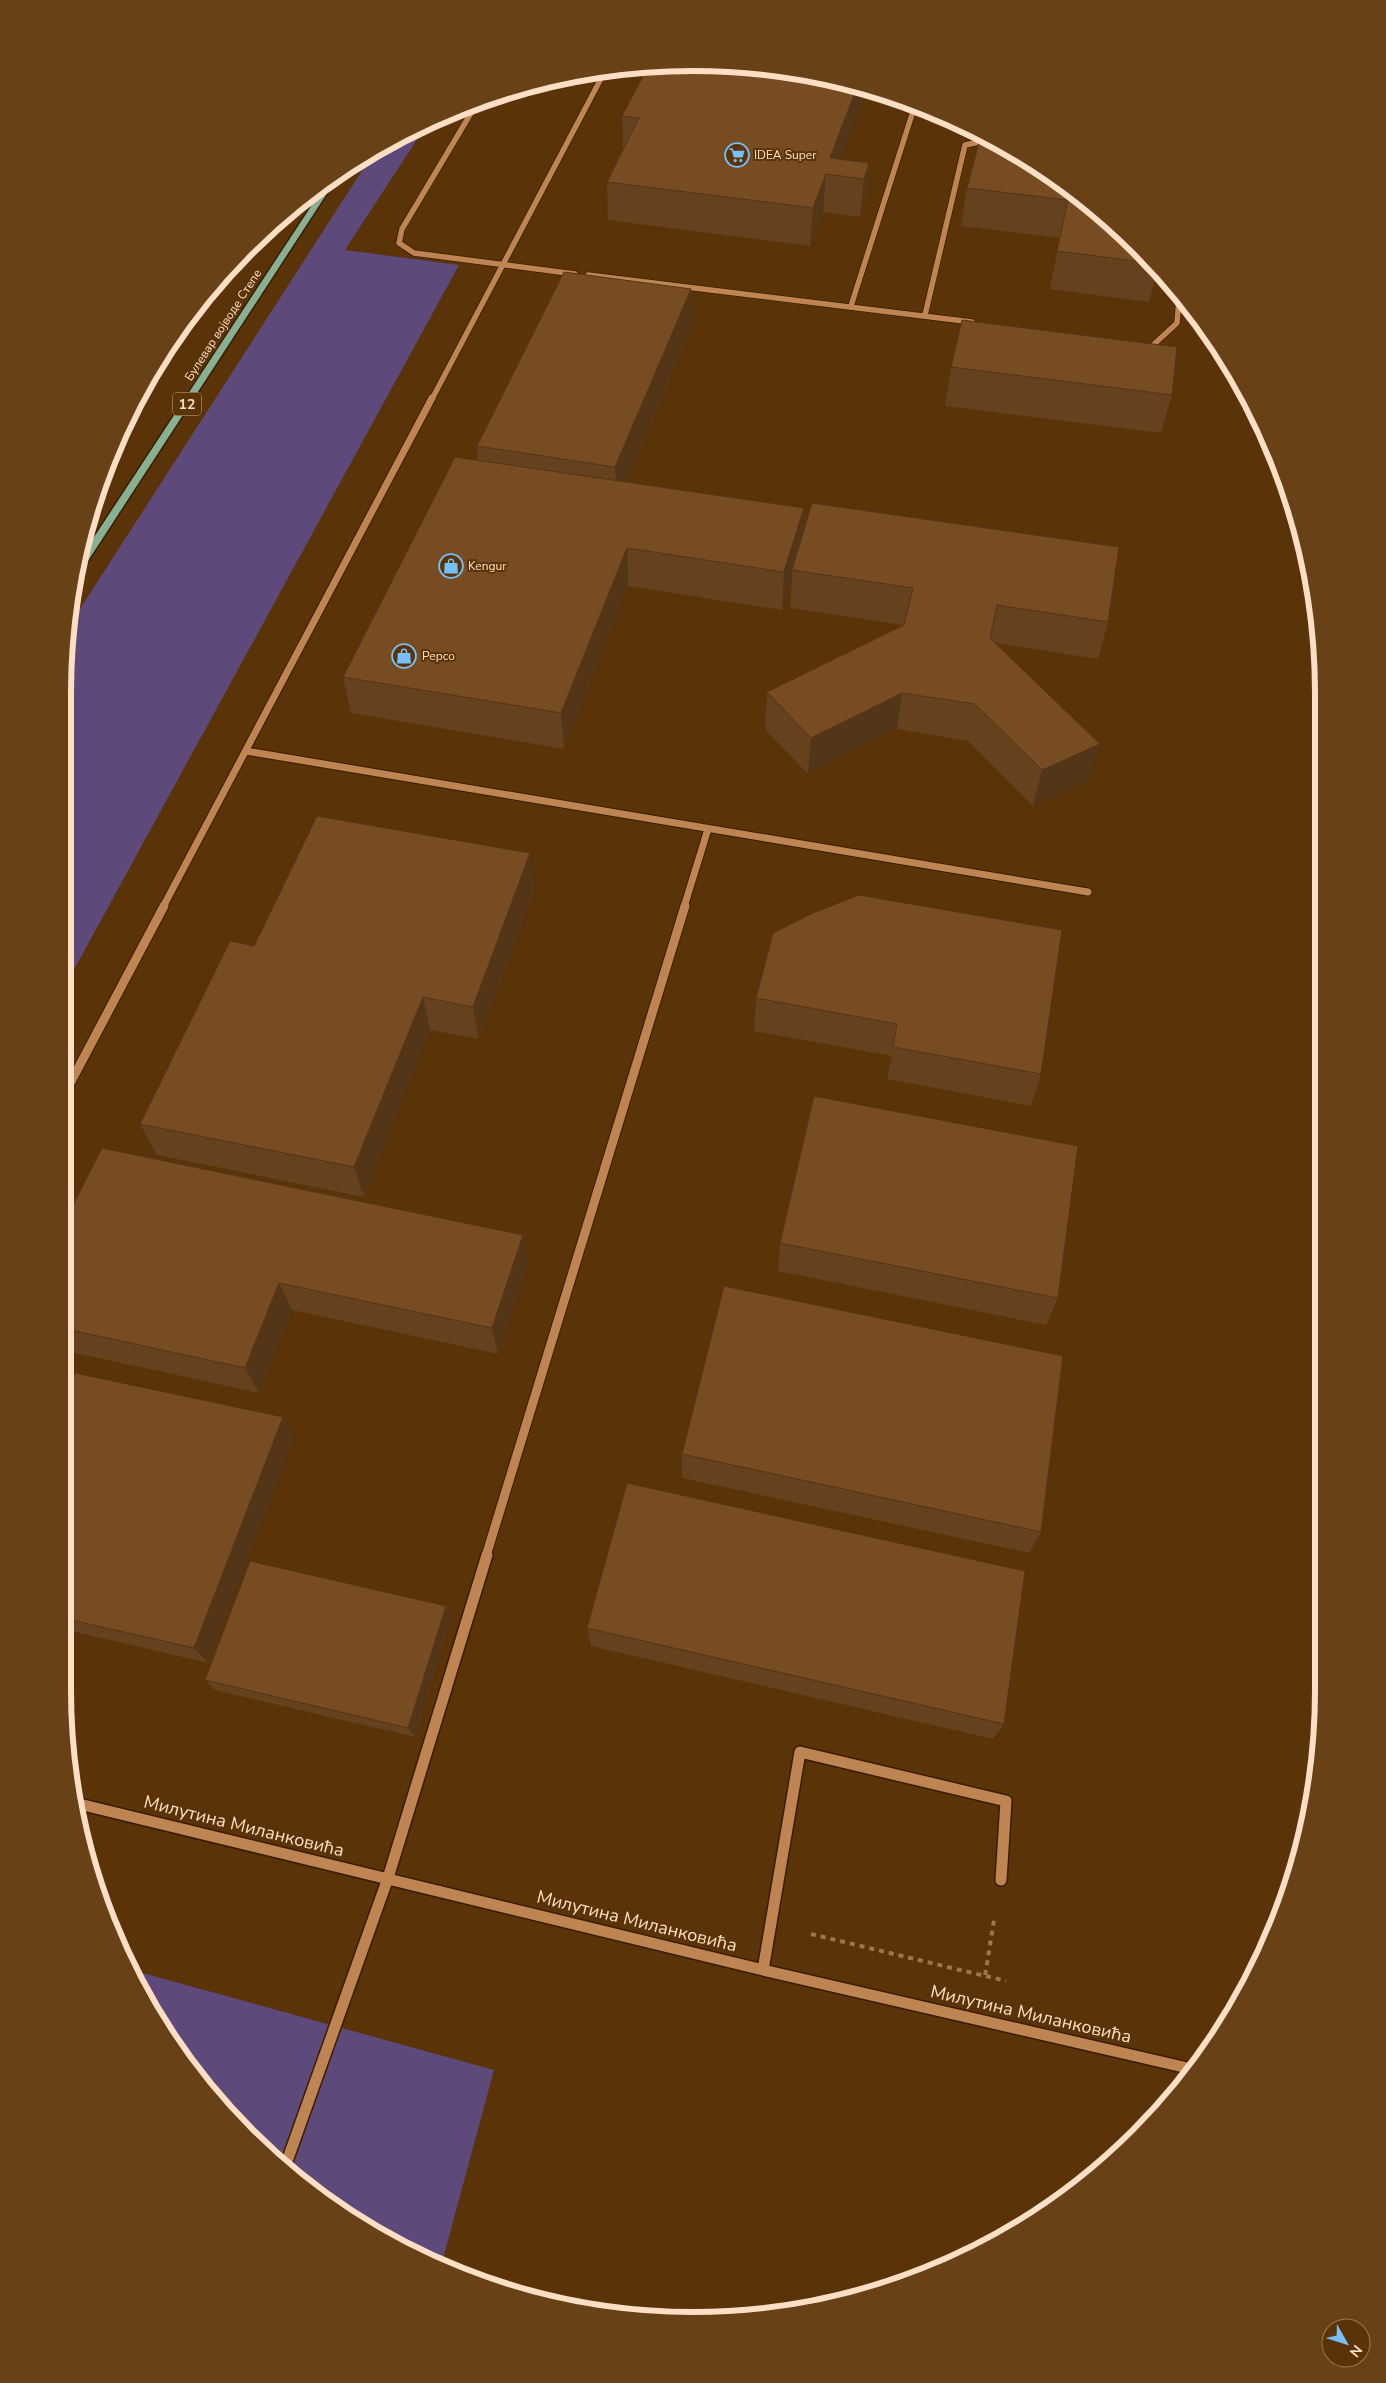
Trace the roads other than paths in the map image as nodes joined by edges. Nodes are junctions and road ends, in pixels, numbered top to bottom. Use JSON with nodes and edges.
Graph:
{"nodes":[{"id":1,"x":601,"y":79,"type":"edge"},
{"id":2,"x":913,"y":112,"type":"edge"},
{"id":3,"x":471,"y":113,"type":"edge"},
{"id":4,"x":980,"y":142,"type":"edge"},
{"id":5,"x":324,"y":194,"type":"edge"},
{"id":6,"x":502,"y":265,"type":"junction"},
{"id":7,"x":851,"y":306,"type":"junction"},
{"id":8,"x":1178,"y":306,"type":"edge"},
{"id":9,"x":925,"y":316,"type":"junction"},
{"id":10,"x":984,"y":324,"type":"edge"},
{"id":11,"x":1132,"y":344,"type":"edge"},
{"id":12,"x":86,"y":557,"type":"edge"},
{"id":13,"x":246,"y":751,"type":"junction"},
{"id":14,"x":708,"y":829,"type":"junction"},
{"id":15,"x":1088,"y":892,"type":"dead end"},
{"id":16,"x":71,"y":1084,"type":"edge"},
{"id":17,"x":82,"y":1805,"type":"edge"},
{"id":18,"x":388,"y":1878,"type":"junction"},
{"id":19,"x":1001,"y":1880,"type":"road end"},
{"id":20,"x":763,"y":1970,"type":"junction"},
{"id":21,"x":1186,"y":2068,"type":"edge"},
{"id":22,"x":287,"y":2161,"type":"edge"}],
"edges":[{"from":1,"to":6,"type":"street"},
{"from":2,"to":7,"type":"street"},
{"from":3,"to":6,"type":"street"},
{"from":4,"to":9,"type":"street"},
{"from":5,"to":12,"type":"main road","name":"Булевар војводе Степе","number":"12"},
{"from":6,"to":7,"type":"street"},
{"from":6,"to":13,"type":"street"},
{"from":7,"to":9,"type":"street"},
{"from":8,"to":11,"type":"street"},
{"from":9,"to":10,"type":"street"},
{"from":13,"to":14,"type":"street"},
{"from":13,"to":16,"type":"street"},
{"from":14,"to":15,"type":"street"},
{"from":14,"to":18,"type":"street"},
{"from":17,"to":18,"type":"street","name":"Милутина Миланковића"},
{"from":18,"to":20,"type":"street","name":"Милутина Миланковића"},
{"from":18,"to":22,"type":"street"},
{"from":19,"to":20,"type":"street"},
{"from":20,"to":21,"type":"street","name":"Милутина Миланковића"}]}
